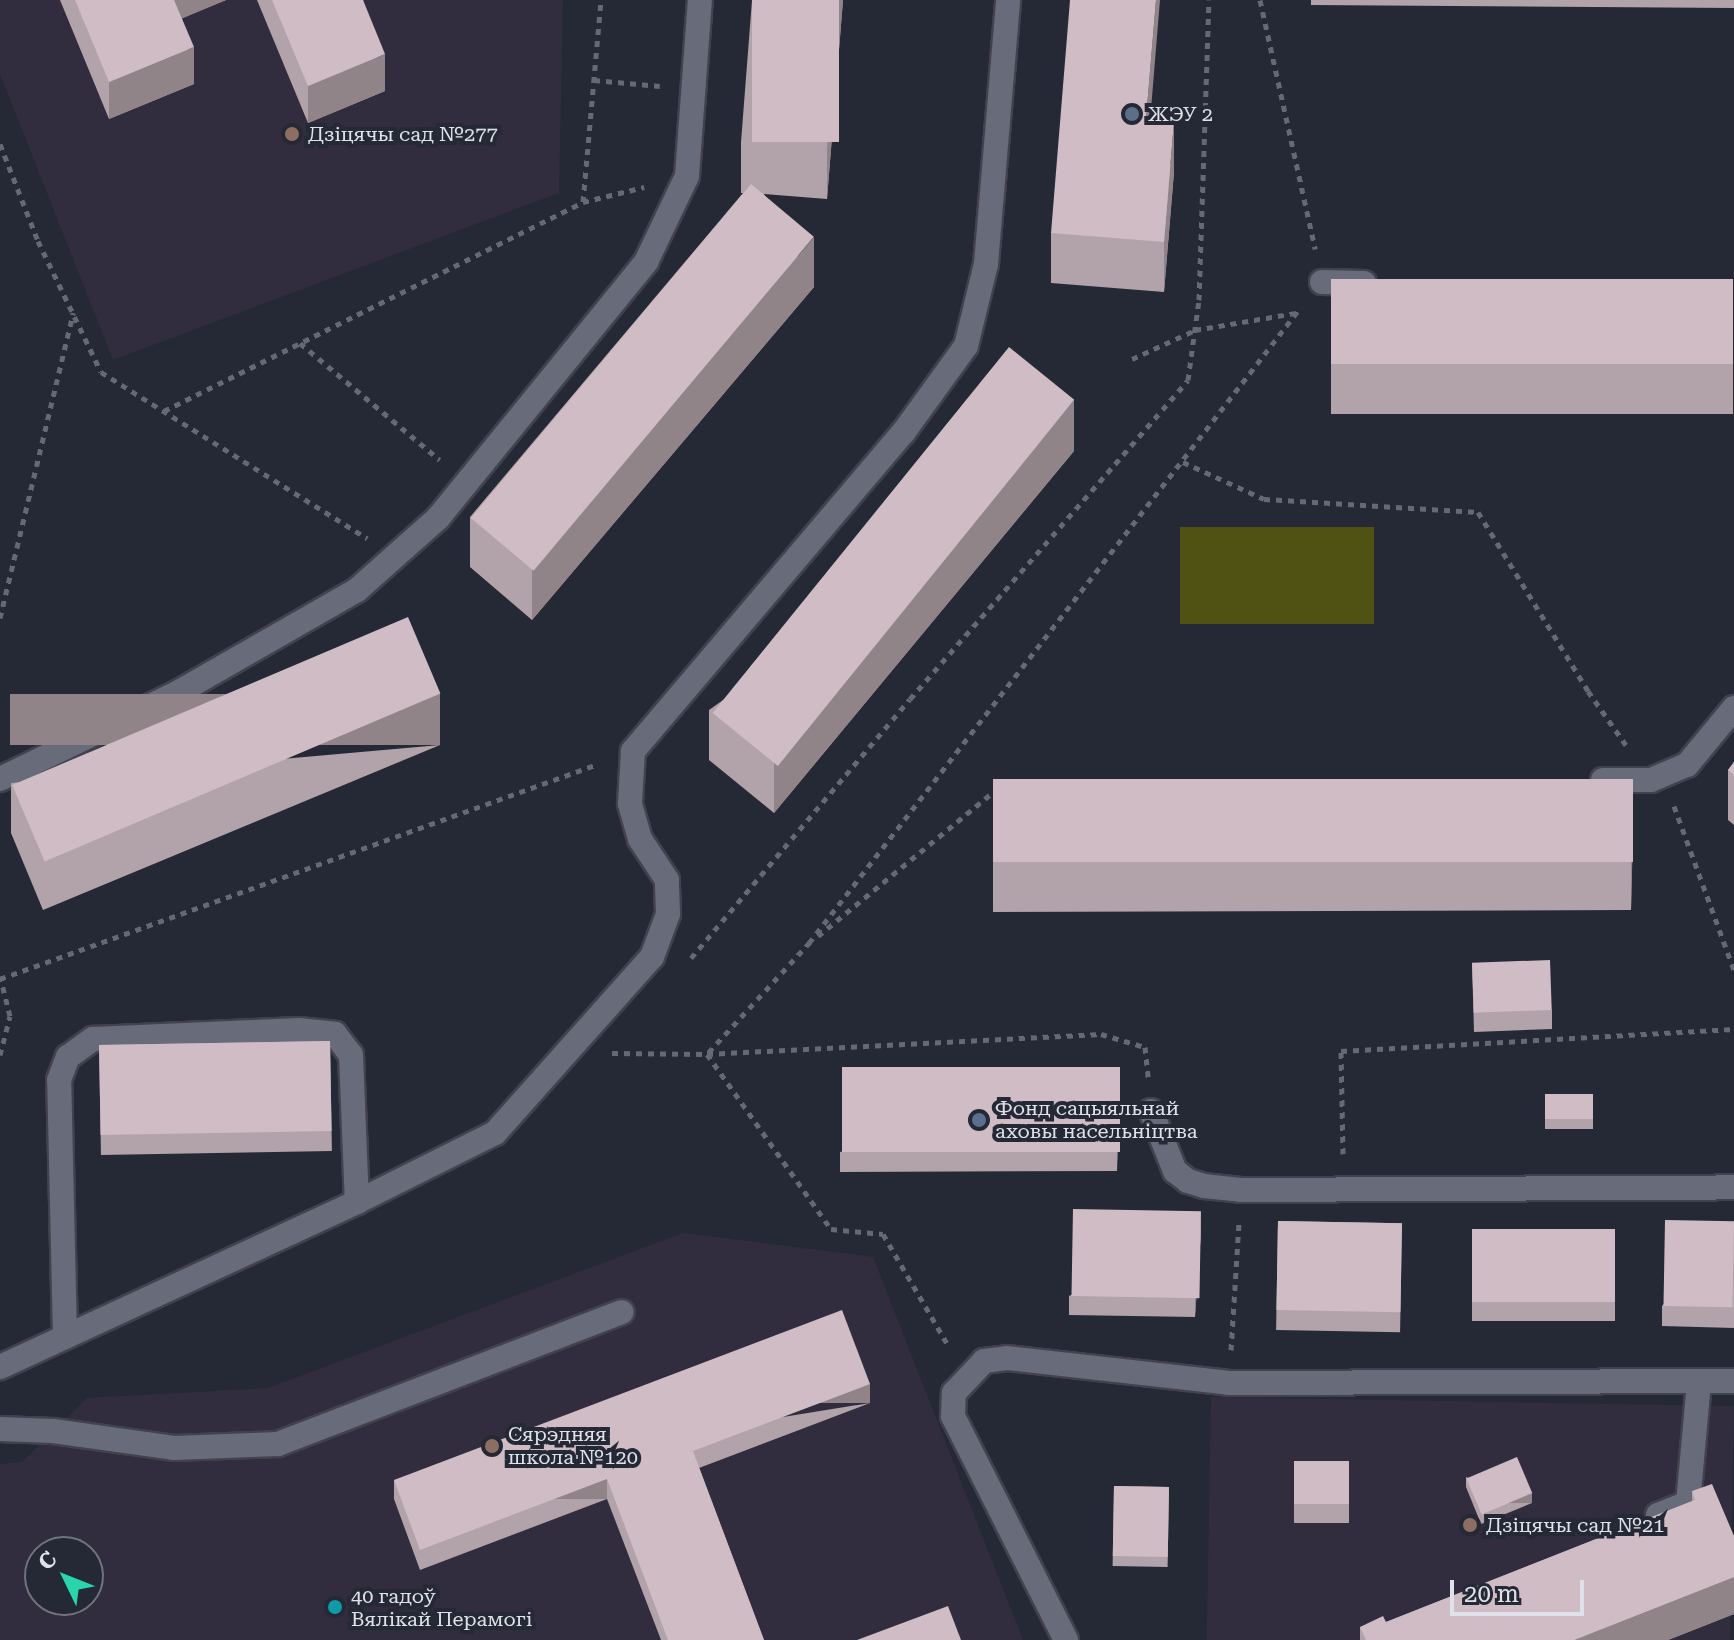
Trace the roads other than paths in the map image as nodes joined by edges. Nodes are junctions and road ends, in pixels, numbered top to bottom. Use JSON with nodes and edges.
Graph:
{"nodes":[{"id":1,"x":700,"y":0,"type":"edge"},
{"id":2,"x":1008,"y":0,"type":"edge"},
{"id":3,"x":1322,"y":282,"type":"road end"},
{"id":4,"x":1385,"y":283,"type":"edge"},
{"id":5,"x":1734,"y":708,"type":"edge"},
{"id":6,"x":0,"y":779,"type":"edge"},
{"id":7,"x":1587,"y":780,"type":"edge"},
{"id":8,"x":1151,"y":1111,"type":"road end"},
{"id":9,"x":1734,"y":1187,"type":"edge"},
{"id":10,"x":357,"y":1202,"type":"junction"},
{"id":11,"x":621,"y":1312,"type":"dead end"},
{"id":12,"x":65,"y":1337,"type":"junction"},
{"id":13,"x":1,"y":1365,"type":"edge"},
{"id":14,"x":1734,"y":1381,"type":"edge"},
{"id":15,"x":1699,"y":1382,"type":"junction"},
{"id":16,"x":0,"y":1429,"type":"edge"},
{"id":17,"x":1628,"y":1526,"type":"edge"},
{"id":18,"x":1066,"y":1640,"type":"edge"}],
"edges":[{"from":1,"to":6,"type":"lane"},
{"from":2,"to":10,"type":"lane"},
{"from":3,"to":4,"type":"lane"},
{"from":5,"to":7,"type":"lane"},
{"from":8,"to":9,"type":"lane"},
{"from":10,"to":12,"type":"lane"},
{"from":10,"to":12,"type":"lane"},
{"from":11,"to":16,"type":"lane"},
{"from":12,"to":13,"type":"lane"},
{"from":14,"to":15,"type":"lane"},
{"from":15,"to":17,"type":"lane"},
{"from":15,"to":18,"type":"lane"}]}
